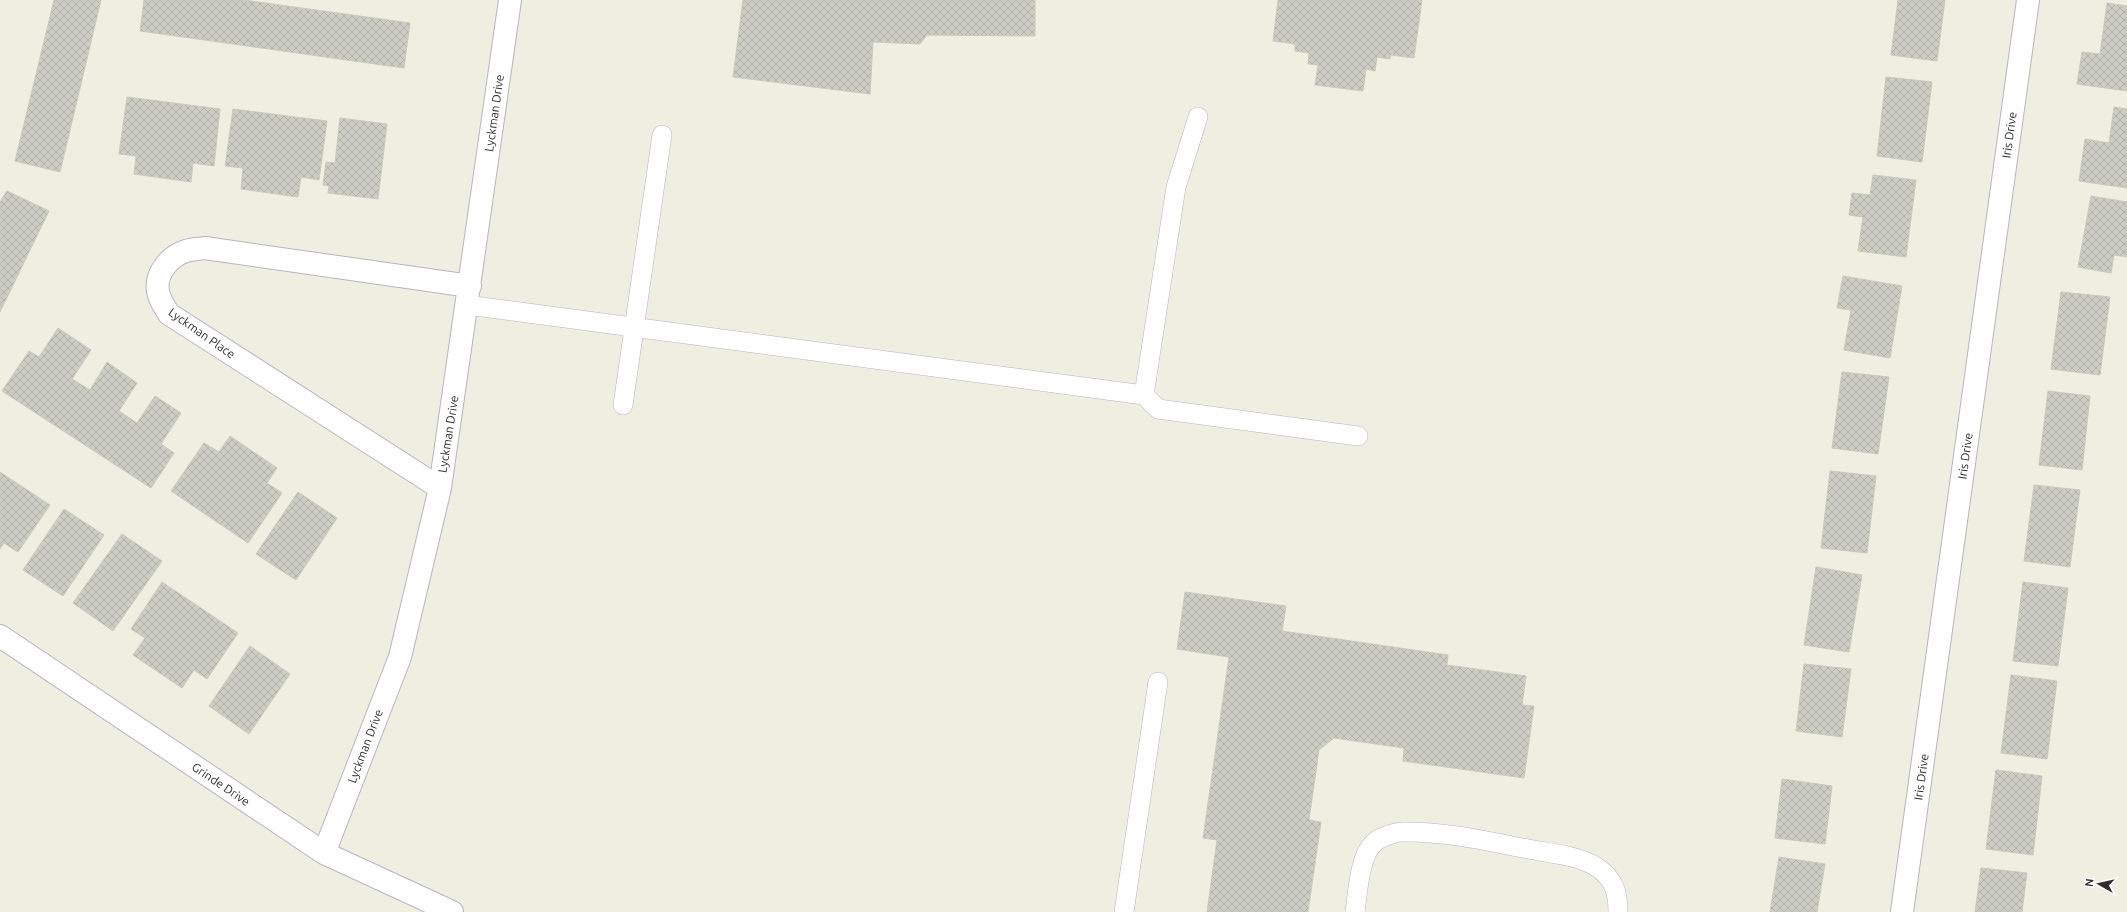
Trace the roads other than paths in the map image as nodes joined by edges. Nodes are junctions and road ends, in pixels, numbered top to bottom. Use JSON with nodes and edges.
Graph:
{"nodes":[{"id":1,"x":510,"y":0,"type":"edge"},
{"id":2,"x":2028,"y":0,"type":"edge"},
{"id":3,"x":1198,"y":117,"type":"dead end"},
{"id":4,"x":662,"y":135,"type":"dead end"},
{"id":5,"x":468,"y":296,"type":"junction"},
{"id":6,"x":633,"y":327,"type":"junction"},
{"id":7,"x":1144,"y":395,"type":"junction"},
{"id":8,"x":623,"y":405,"type":"dead end"},
{"id":9,"x":1358,"y":436,"type":"dead end"},
{"id":10,"x":440,"y":488,"type":"junction"},
{"id":11,"x":0,"y":636,"type":"edge"},
{"id":12,"x":1158,"y":682,"type":"dead end"},
{"id":13,"x":324,"y":853,"type":"junction"},
{"id":14,"x":452,"y":912,"type":"edge"},
{"id":15,"x":1124,"y":912,"type":"edge"},
{"id":16,"x":1356,"y":912,"type":"edge"},
{"id":17,"x":1618,"y":912,"type":"edge"},
{"id":18,"x":1902,"y":912,"type":"edge"}],
"edges":[{"from":1,"to":5,"type":"street","name":"Lyckman Drive"},
{"from":2,"to":18,"type":"street","name":"Iris Drive"},
{"from":3,"to":7,"type":"lane"},
{"from":4,"to":6,"type":"lane"},
{"from":5,"to":6,"type":"lane"},
{"from":5,"to":10,"type":"street","name":"Lyckman Drive"},
{"from":5,"to":10,"type":"street","name":"Lyckman Place"},
{"from":6,"to":7,"type":"lane"},
{"from":6,"to":8,"type":"lane"},
{"from":7,"to":9,"type":"lane"},
{"from":10,"to":13,"type":"street","name":"Lyckman Drive"},
{"from":11,"to":13,"type":"street","name":"Grinde Drive"},
{"from":12,"to":15,"type":"lane"},
{"from":13,"to":14,"type":"street","name":"Grinde Drive"},
{"from":16,"to":17,"type":"lane"}]}
